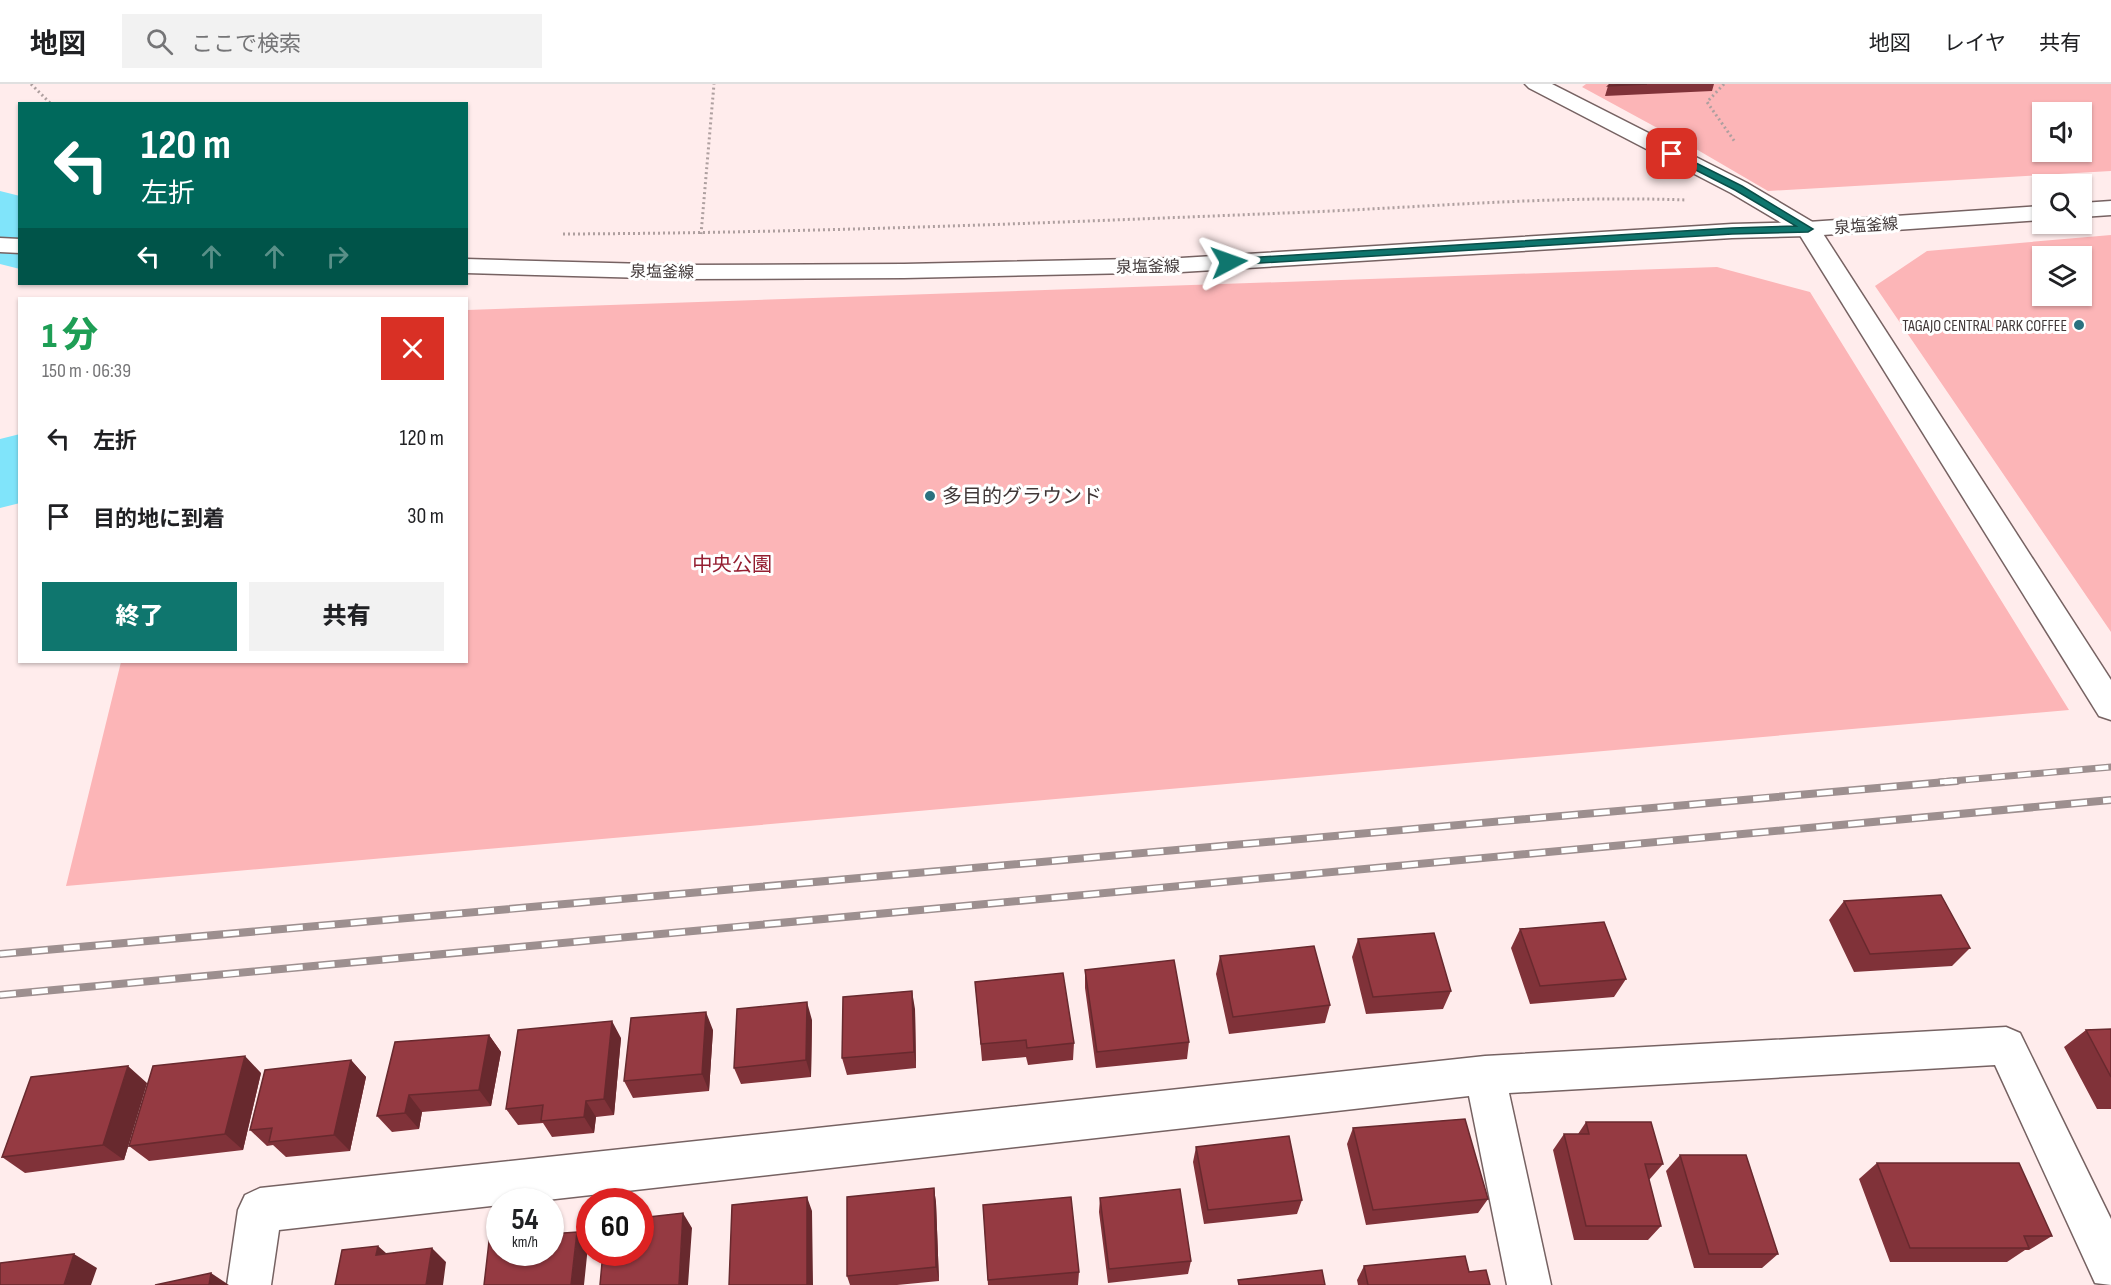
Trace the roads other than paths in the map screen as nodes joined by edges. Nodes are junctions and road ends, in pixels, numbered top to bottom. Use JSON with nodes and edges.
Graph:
{"nodes":[{"id":1,"x":1536,"y":84,"type":"edge"},
{"id":2,"x":2111,"y":208,"type":"edge"},
{"id":3,"x":2092,"y":209,"type":"edge"},
{"id":4,"x":2032,"y":214,"type":"edge"},
{"id":5,"x":1808,"y":229,"type":"junction"},
{"id":6,"x":0,"y":245,"type":"edge"},
{"id":7,"x":18,"y":246,"type":"edge"},
{"id":8,"x":468,"y":266,"type":"edge"},
{"id":9,"x":2111,"y":707,"type":"edge"},
{"id":10,"x":1485,"y":1076,"type":"junction"},
{"id":11,"x":2111,"y":1268,"type":"edge"},
{"id":12,"x":249,"y":1285,"type":"edge"},
{"id":13,"x":1529,"y":1285,"type":"edge"}],
"edges":[{"from":1,"to":5,"type":"street"},
{"from":2,"to":3,"type":"street"},
{"from":4,"to":5,"type":"street","name":"泉塩釜線"},
{"from":5,"to":8,"type":"street","name":"泉塩釜線"},
{"from":5,"to":9,"type":"street"},
{"from":6,"to":7,"type":"street"},
{"from":10,"to":11,"type":"street"},
{"from":10,"to":12,"type":"street"},
{"from":10,"to":13,"type":"street"}]}
